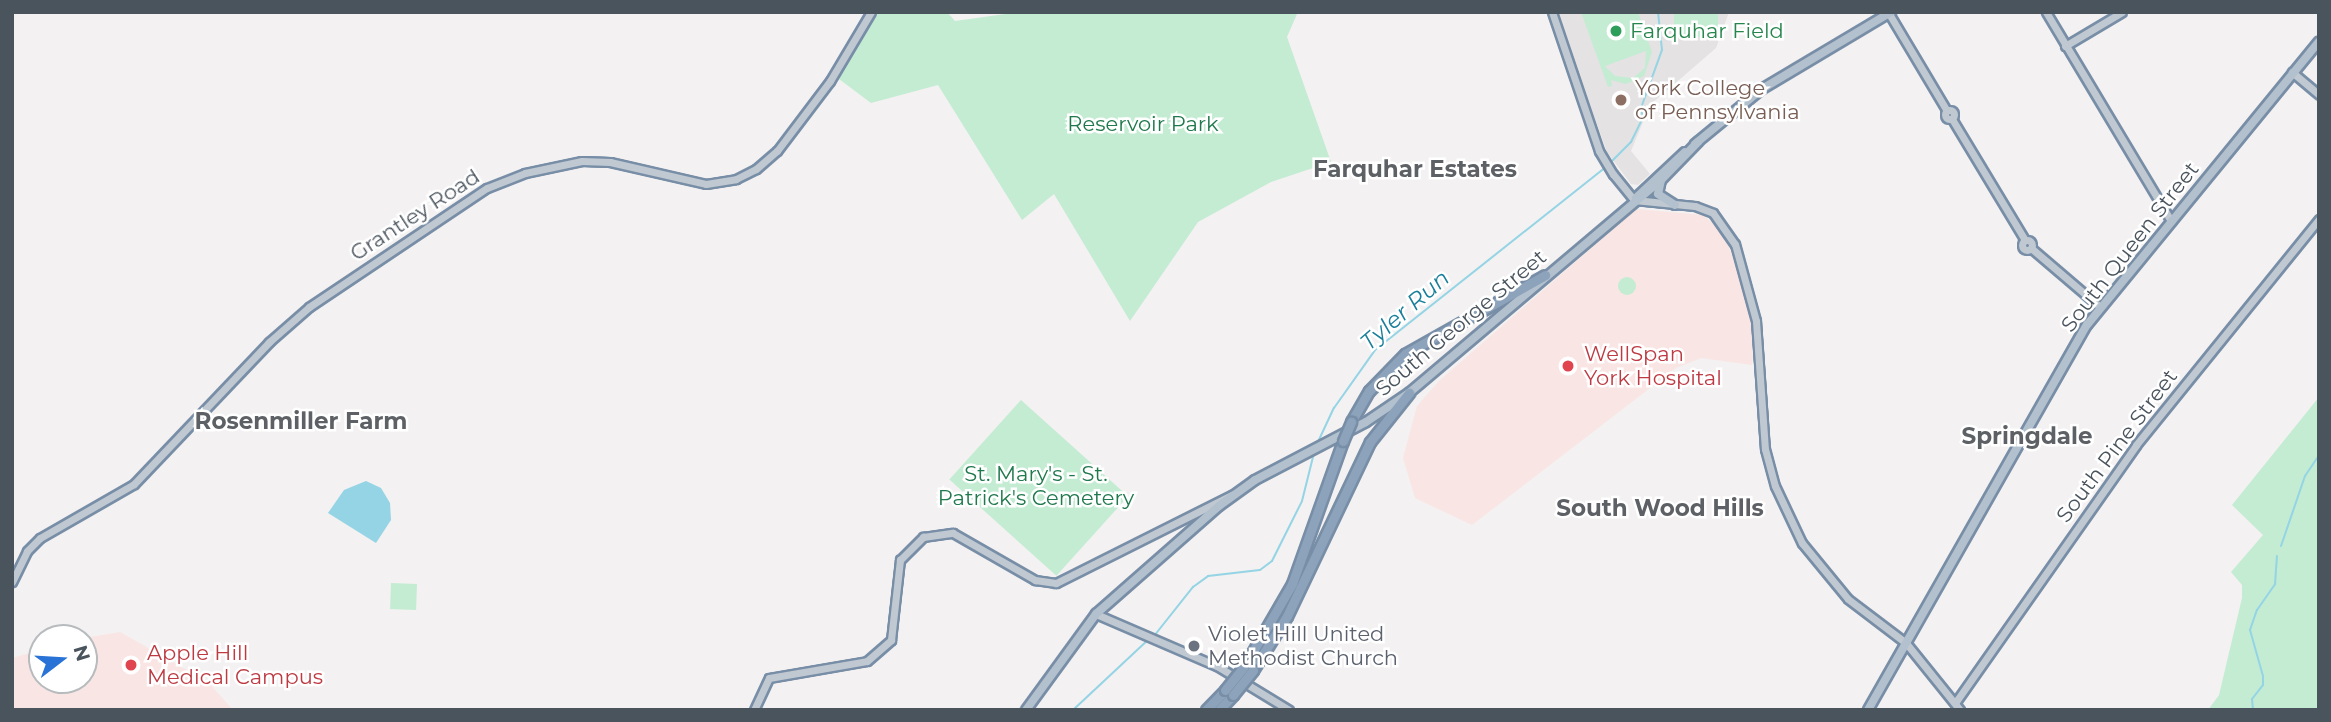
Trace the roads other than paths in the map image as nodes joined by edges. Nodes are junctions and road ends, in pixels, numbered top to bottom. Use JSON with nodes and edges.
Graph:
{"nodes":[{"id":1,"x":871,"y":12,"type":"edge"},
{"id":2,"x":1552,"y":12,"type":"edge"},
{"id":3,"x":2046,"y":12,"type":"edge"},
{"id":4,"x":2122,"y":12,"type":"edge"},
{"id":5,"x":1889,"y":13,"type":"edge"},
{"id":6,"x":2319,"y":42,"type":"edge"},
{"id":7,"x":2065,"y":46,"type":"junction"},
{"id":8,"x":2292,"y":72,"type":"junction"},
{"id":9,"x":2319,"y":95,"type":"edge"},
{"id":10,"x":1698,"y":142,"type":"junction"},
{"id":11,"x":1661,"y":180,"type":"junction"},
{"id":12,"x":1634,"y":200,"type":"junction"},
{"id":13,"x":1675,"y":205,"type":"junction"},
{"id":14,"x":2319,"y":219,"type":"edge"},
{"id":15,"x":2172,"y":221,"type":"junction"},
{"id":16,"x":1545,"y":275,"type":"junction"},
{"id":17,"x":2100,"y":307,"type":"junction"},
{"id":18,"x":1409,"y":393,"type":"junction"},
{"id":19,"x":1232,"y":495,"type":"junction"},
{"id":20,"x":12,"y":582,"type":"edge"},
{"id":21,"x":1096,"y":614,"type":"junction"},
{"id":22,"x":1906,"y":643,"type":"junction"},
{"id":23,"x":1249,"y":668,"type":"junction"},
{"id":24,"x":1229,"y":693,"type":"junction"},
{"id":25,"x":1958,"y":706,"type":"edge"},
{"id":26,"x":754,"y":710,"type":"edge"},
{"id":27,"x":1026,"y":710,"type":"edge"},
{"id":28,"x":1206,"y":710,"type":"edge"},
{"id":29,"x":1219,"y":710,"type":"edge"},
{"id":30,"x":1289,"y":710,"type":"edge"},
{"id":31,"x":1868,"y":710,"type":"edge"}],
"edges":[{"from":1,"to":20,"type":"street","name":"Grantley Road"},
{"from":2,"to":12,"type":"street"},
{"from":3,"to":7,"type":"street"},
{"from":4,"to":7,"type":"street"},
{"from":5,"to":10,"type":"main road","name":"South George Street"},
{"from":5,"to":17,"type":"street"},
{"from":6,"to":8,"type":"main road","name":"South Queen Street"},
{"from":7,"to":15,"type":"street"},
{"from":8,"to":9,"type":"street"},
{"from":8,"to":15,"type":"main road","name":"South Queen Street"},
{"from":10,"to":11,"type":"main road","name":"South George Street"},
{"from":10,"to":12,"type":"main road","name":"South George Street"},
{"from":11,"to":12,"type":"main road","name":"South George Street"},
{"from":11,"to":13,"type":"main road"},
{"from":12,"to":13,"type":"street"},
{"from":12,"to":16,"type":"main road","name":"South George Street"},
{"from":13,"to":22,"type":"street"},
{"from":14,"to":25,"type":"street","name":"South Pine Street"},
{"from":15,"to":17,"type":"main road","name":"South Queen Street"},
{"from":16,"to":18,"type":"main road","name":"South George Street"},
{"from":16,"to":23,"type":"highway","bridge":true},
{"from":17,"to":22,"type":"main road","name":"South Queen Street"},
{"from":18,"to":19,"type":"main road","name":"South George Street"},
{"from":18,"to":23,"type":"highway"},
{"from":19,"to":21,"type":"main road","name":"South George Street"},
{"from":19,"to":26,"type":"street"},
{"from":21,"to":27,"type":"main road","name":"South George Street"},
{"from":21,"to":30,"type":"street"},
{"from":22,"to":25,"type":"street"},
{"from":22,"to":31,"type":"main road","name":"South Queen Street"},
{"from":23,"to":24,"type":"highway","bridge":true},
{"from":24,"to":28,"type":"highway"},
{"from":24,"to":29,"type":"highway"}]}
